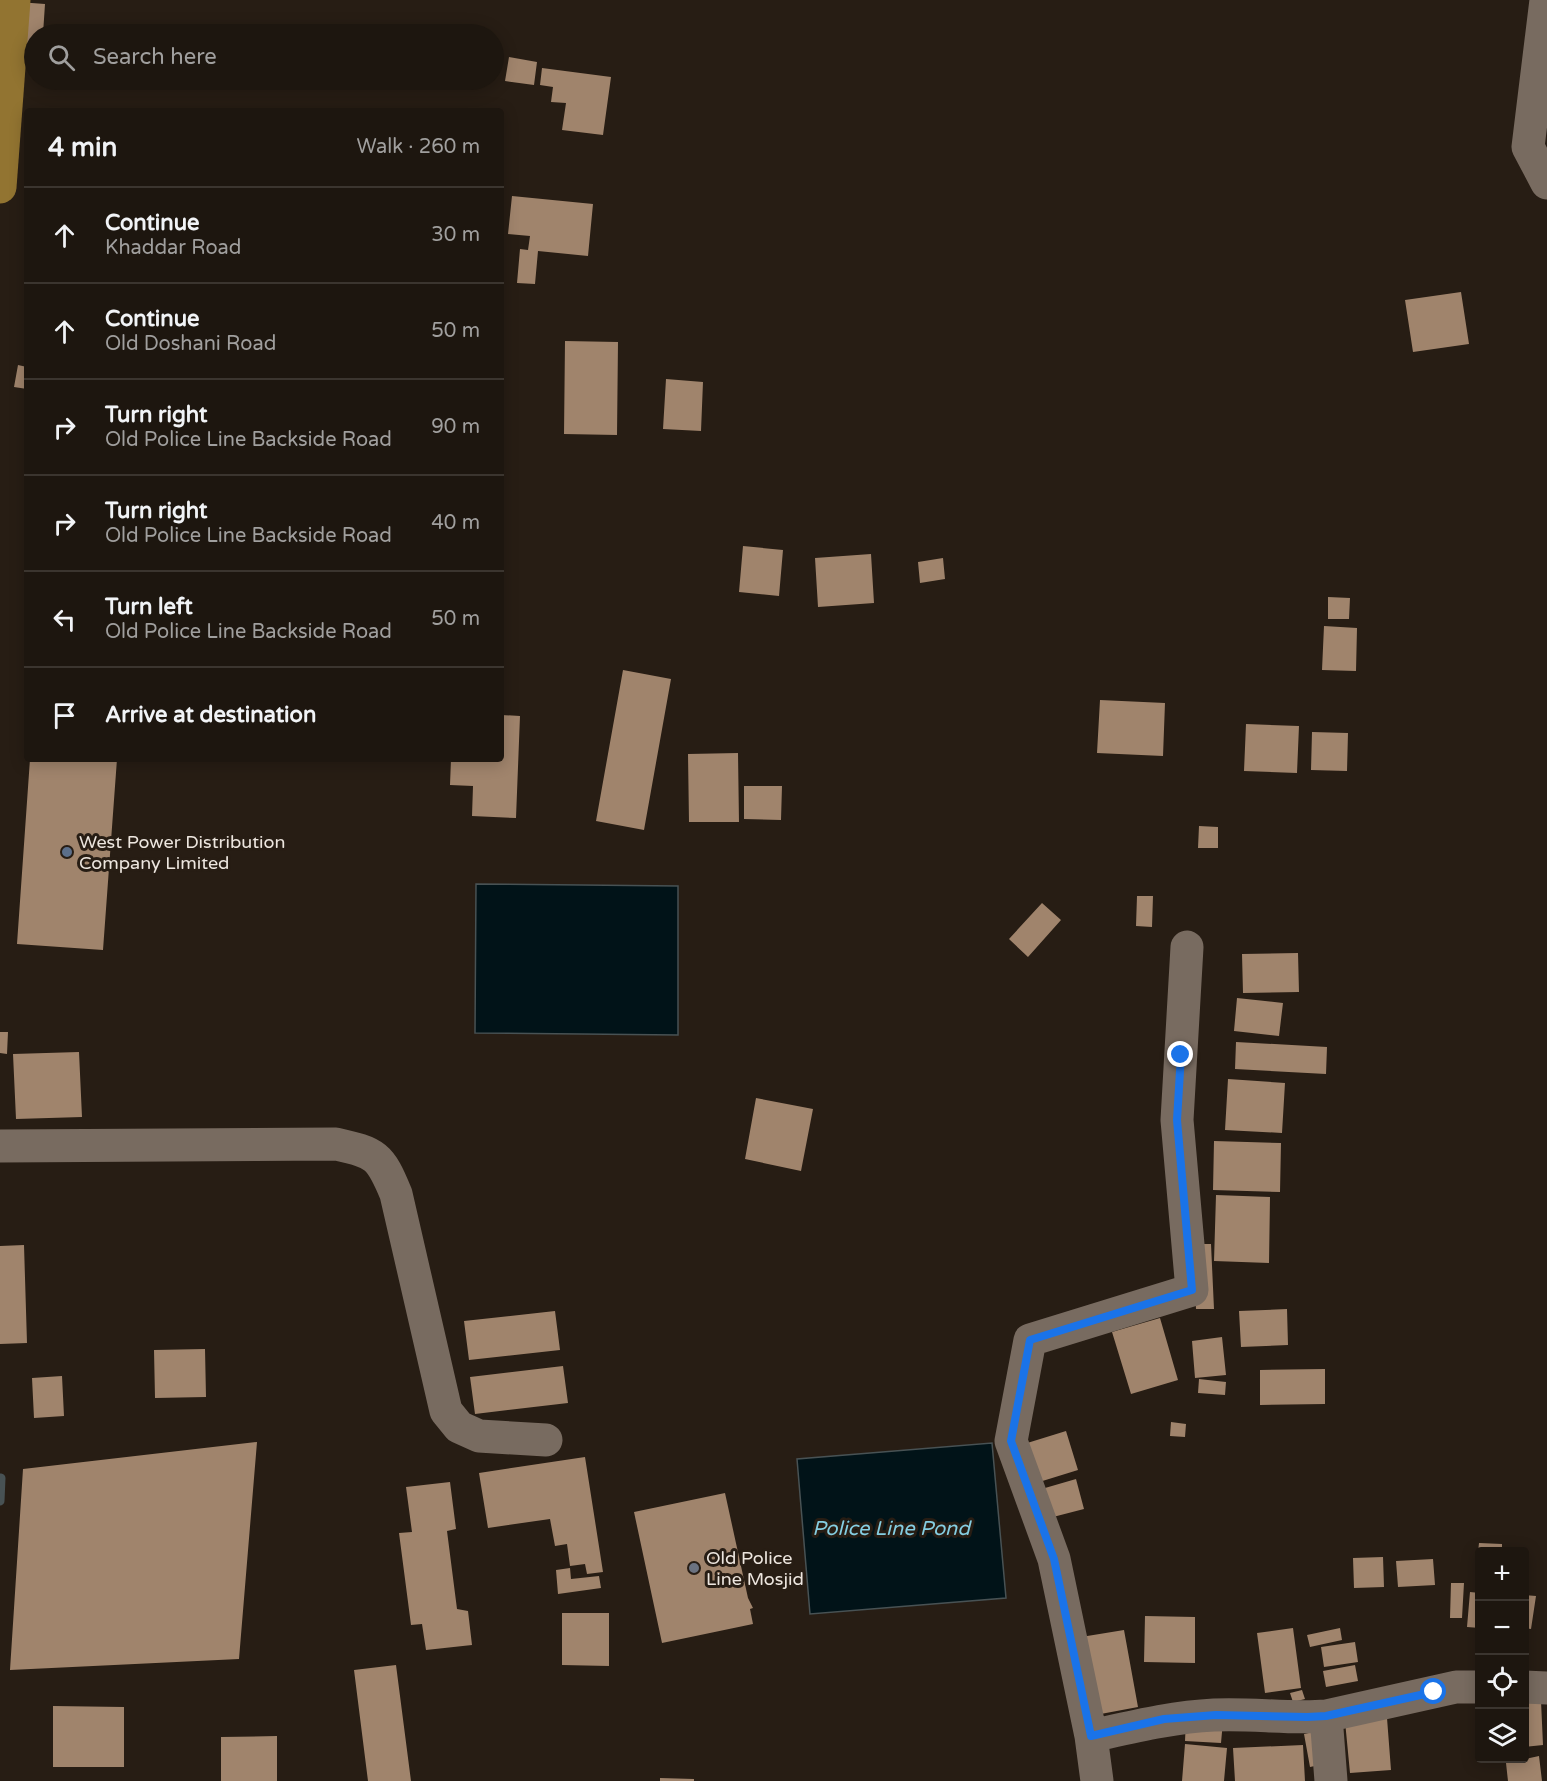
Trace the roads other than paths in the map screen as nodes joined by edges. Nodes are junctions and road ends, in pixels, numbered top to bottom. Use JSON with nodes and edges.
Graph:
{"nodes":[{"id":1,"x":14,"y":0,"type":"edge"},
{"id":2,"x":1546,"y":0,"type":"edge"},
{"id":3,"x":1547,"y":183,"type":"edge"},
{"id":4,"x":0,"y":187,"type":"edge"},
{"id":5,"x":1187,"y":947,"type":"dead end"},
{"id":6,"x":0,"y":1146,"type":"edge"},
{"id":7,"x":546,"y":1440,"type":"dead end"},
{"id":8,"x":1475,"y":1687,"type":"edge"},
{"id":9,"x":1529,"y":1687,"type":"edge"},
{"id":10,"x":1547,"y":1688,"type":"edge"},
{"id":11,"x":1316,"y":1717,"type":"junction"},
{"id":12,"x":1091,"y":1736,"type":"junction"},
{"id":13,"x":1097,"y":1781,"type":"edge"},
{"id":14,"x":1331,"y":1781,"type":"edge"}],
"edges":[{"from":1,"to":4,"type":"main road"},
{"from":2,"to":3,"type":"street"},
{"from":5,"to":12,"type":"street"},
{"from":6,"to":7,"type":"street"},
{"from":8,"to":11,"type":"street"},
{"from":9,"to":10,"type":"street"},
{"from":11,"to":12,"type":"street"},
{"from":11,"to":14,"type":"street"},
{"from":12,"to":13,"type":"street"}]}
